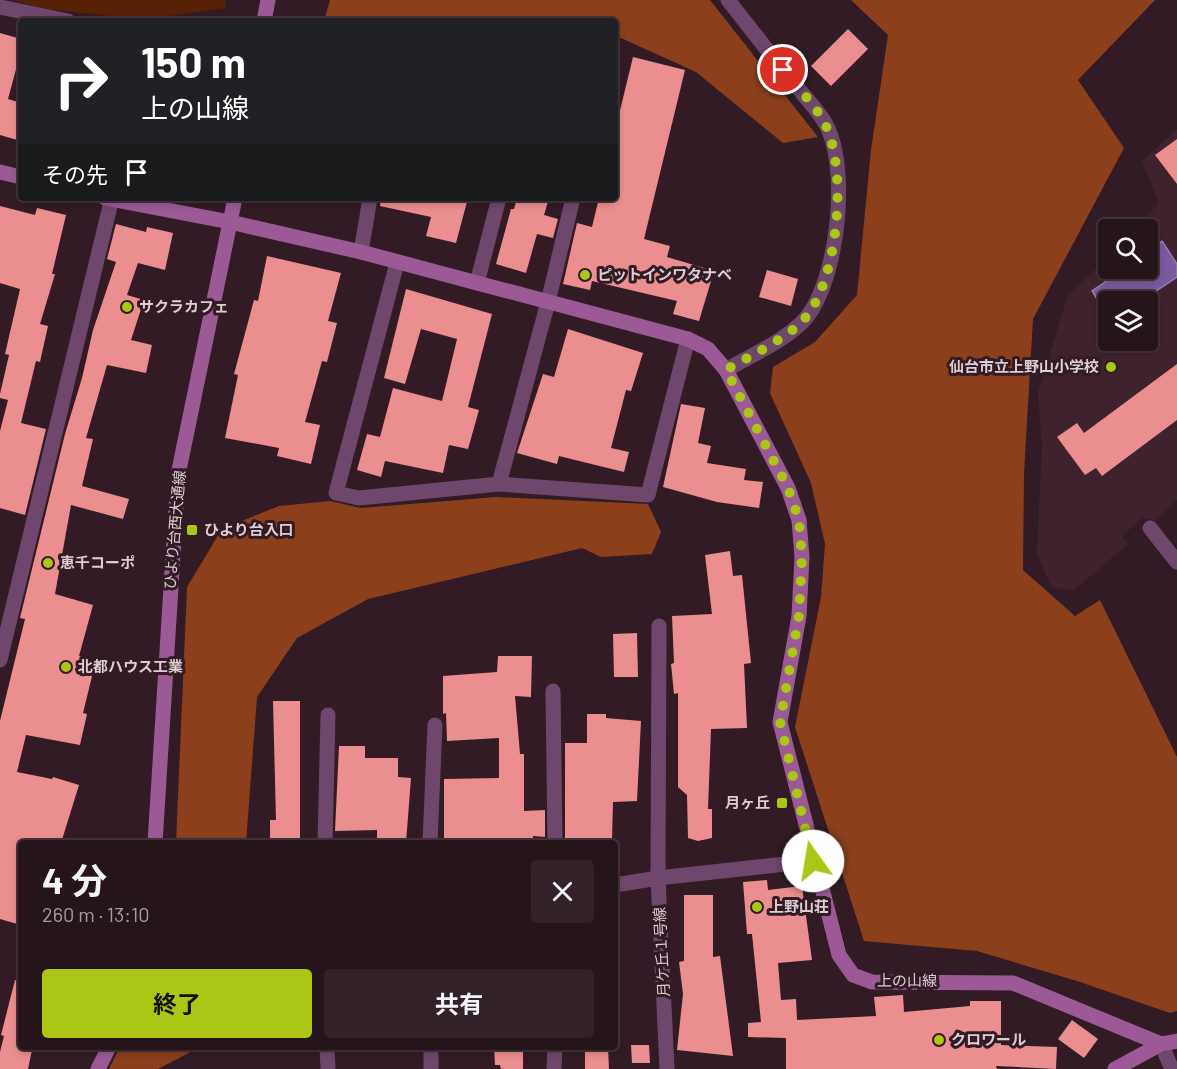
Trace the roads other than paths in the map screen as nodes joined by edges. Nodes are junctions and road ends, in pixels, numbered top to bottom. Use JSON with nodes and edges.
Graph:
{"nodes":[{"id":1,"x":268,"y":0,"type":"edge"},
{"id":2,"x":728,"y":0,"type":"edge"},
{"id":3,"x":0,"y":8,"type":"edge"},
{"id":4,"x":52,"y":18,"type":"edge"},
{"id":5,"x":265,"y":18,"type":"edge"},
{"id":6,"x":0,"y":172,"type":"edge"},
{"id":7,"x":18,"y":176,"type":"edge"},
{"id":8,"x":109,"y":201,"type":"edge"},
{"id":9,"x":125,"y":201,"type":"edge"},
{"id":10,"x":234,"y":201,"type":"edge"},
{"id":11,"x":370,"y":201,"type":"edge"},
{"id":12,"x":498,"y":201,"type":"edge"},
{"id":13,"x":572,"y":201,"type":"edge"},
{"id":14,"x":230,"y":222,"type":"junction"},
{"id":15,"x":361,"y":252,"type":"junction"},
{"id":16,"x":397,"y":263,"type":"junction"},
{"id":17,"x":477,"y":283,"type":"junction"},
{"id":18,"x":548,"y":302,"type":"junction"},
{"id":19,"x":688,"y":339,"type":"junction"},
{"id":20,"x":726,"y":370,"type":"junction"},
{"id":21,"x":499,"y":484,"type":"junction"},
{"id":22,"x":1150,"y":528,"type":"dead end"},
{"id":23,"x":1177,"y":562,"type":"edge"},
{"id":24,"x":659,"y":626,"type":"dead end"},
{"id":25,"x":0,"y":660,"type":"edge"},
{"id":26,"x":553,"y":691,"type":"dead end"},
{"id":27,"x":328,"y":715,"type":"dead end"},
{"id":28,"x":435,"y":725,"type":"dead end"},
{"id":29,"x":154,"y":840,"type":"edge"},
{"id":30,"x":326,"y":840,"type":"edge"},
{"id":31,"x":430,"y":840,"type":"edge"},
{"id":32,"x":555,"y":840,"type":"edge"},
{"id":33,"x":813,"y":861,"type":"junction"},
{"id":34,"x":658,"y":878,"type":"junction"},
{"id":35,"x":618,"y":885,"type":"edge"},
{"id":36,"x":1177,"y":1041,"type":"edge"},
{"id":37,"x":1161,"y":1044,"type":"junction"},
{"id":38,"x":108,"y":1050,"type":"edge"},
{"id":39,"x":327,"y":1050,"type":"edge"},
{"id":40,"x":430,"y":1050,"type":"edge"},
{"id":41,"x":555,"y":1050,"type":"edge"},
{"id":42,"x":98,"y":1069,"type":"edge"},
{"id":43,"x":328,"y":1069,"type":"edge"},
{"id":44,"x":431,"y":1069,"type":"edge"},
{"id":45,"x":554,"y":1069,"type":"edge"},
{"id":46,"x":667,"y":1069,"type":"edge"},
{"id":47,"x":1115,"y":1069,"type":"edge"},
{"id":48,"x":1172,"y":1069,"type":"edge"}],
"edges":[{"from":1,"to":5,"type":"street"},
{"from":2,"to":20,"type":"street"},
{"from":3,"to":4,"type":"street"},
{"from":6,"to":7,"type":"street"},
{"from":8,"to":25,"type":"street"},
{"from":9,"to":14,"type":"street","name":"上の山線"},
{"from":10,"to":14,"type":"street","name":"ひより台西大通線"},
{"from":11,"to":15,"type":"street"},
{"from":12,"to":17,"type":"street"},
{"from":13,"to":18,"type":"street"},
{"from":14,"to":15,"type":"street","name":"上の山線"},
{"from":14,"to":29,"type":"street","name":"ひより台西大通線"},
{"from":15,"to":16,"type":"street","name":"上の山線"},
{"from":16,"to":17,"type":"street","name":"上の山線"},
{"from":16,"to":21,"type":"street"},
{"from":17,"to":18,"type":"street","name":"上の山線"},
{"from":18,"to":19,"type":"street","name":"上の山線"},
{"from":18,"to":21,"type":"street"},
{"from":19,"to":20,"type":"street","name":"上の山線"},
{"from":19,"to":21,"type":"street"},
{"from":20,"to":33,"type":"street","name":"上の山線"},
{"from":22,"to":23,"type":"street"},
{"from":24,"to":34,"type":"street","name":"月ケ丘１号線"},
{"from":26,"to":32,"type":"street"},
{"from":27,"to":30,"type":"street"},
{"from":28,"to":31,"type":"street"},
{"from":33,"to":34,"type":"street"},
{"from":33,"to":37,"type":"street","name":"上の山線"},
{"from":34,"to":35,"type":"street"},
{"from":34,"to":46,"type":"street","name":"月ケ丘１号線"},
{"from":36,"to":37,"type":"street"},
{"from":37,"to":47,"type":"street"},
{"from":37,"to":48,"type":"street"},
{"from":38,"to":42,"type":"street"},
{"from":39,"to":43,"type":"street"},
{"from":40,"to":44,"type":"street"},
{"from":41,"to":45,"type":"street"}]}
